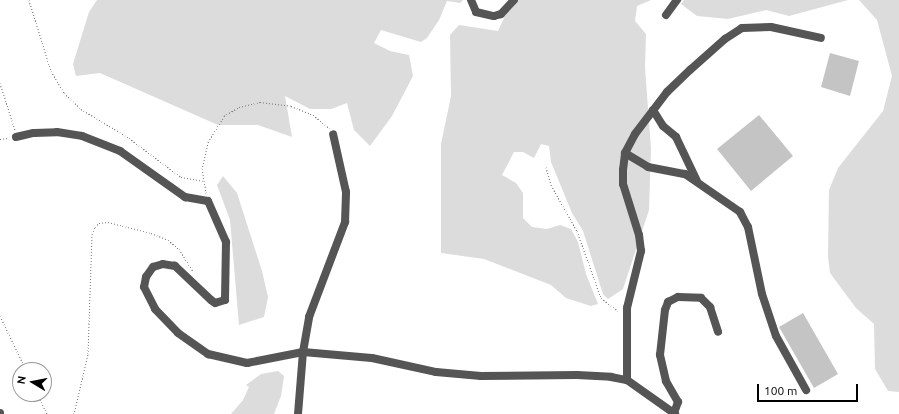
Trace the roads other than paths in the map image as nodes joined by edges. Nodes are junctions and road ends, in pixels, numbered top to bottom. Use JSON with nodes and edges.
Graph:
{"nodes":[{"id":1,"x":514,"y":0,"type":"edge"},
{"id":2,"x":677,"y":0,"type":"edge"},
{"id":3,"x":471,"y":1,"type":"edge"},
{"id":4,"x":666,"y":14,"type":"dead end"},
{"id":5,"x":821,"y":38,"type":"dead end"},
{"id":6,"x":653,"y":110,"type":"junction"},
{"id":7,"x":333,"y":134,"type":"road end"},
{"id":8,"x":16,"y":137,"type":"road end"},
{"id":9,"x":625,"y":153,"type":"junction"},
{"id":10,"x":697,"y":181,"type":"junction"},
{"id":11,"x":718,"y":332,"type":"dead end"},
{"id":12,"x":303,"y":352,"type":"junction"},
{"id":13,"x":627,"y":380,"type":"junction"},
{"id":14,"x":806,"y":390,"type":"dead end"},
{"id":15,"x":298,"y":414,"type":"edge"},
{"id":16,"x":675,"y":414,"type":"edge"}],
"edges":[{"from":1,"to":3,"type":"street"},
{"from":2,"to":4,"type":"street"},
{"from":5,"to":6,"type":"street"},
{"from":6,"to":9,"type":"street"},
{"from":6,"to":10,"type":"street"},
{"from":7,"to":12,"type":"street"},
{"from":8,"to":12,"type":"street"},
{"from":9,"to":10,"type":"street"},
{"from":9,"to":13,"type":"street"},
{"from":10,"to":14,"type":"street"},
{"from":11,"to":16,"type":"street"},
{"from":12,"to":13,"type":"street"},
{"from":12,"to":15,"type":"street"},
{"from":13,"to":16,"type":"street"}]}
